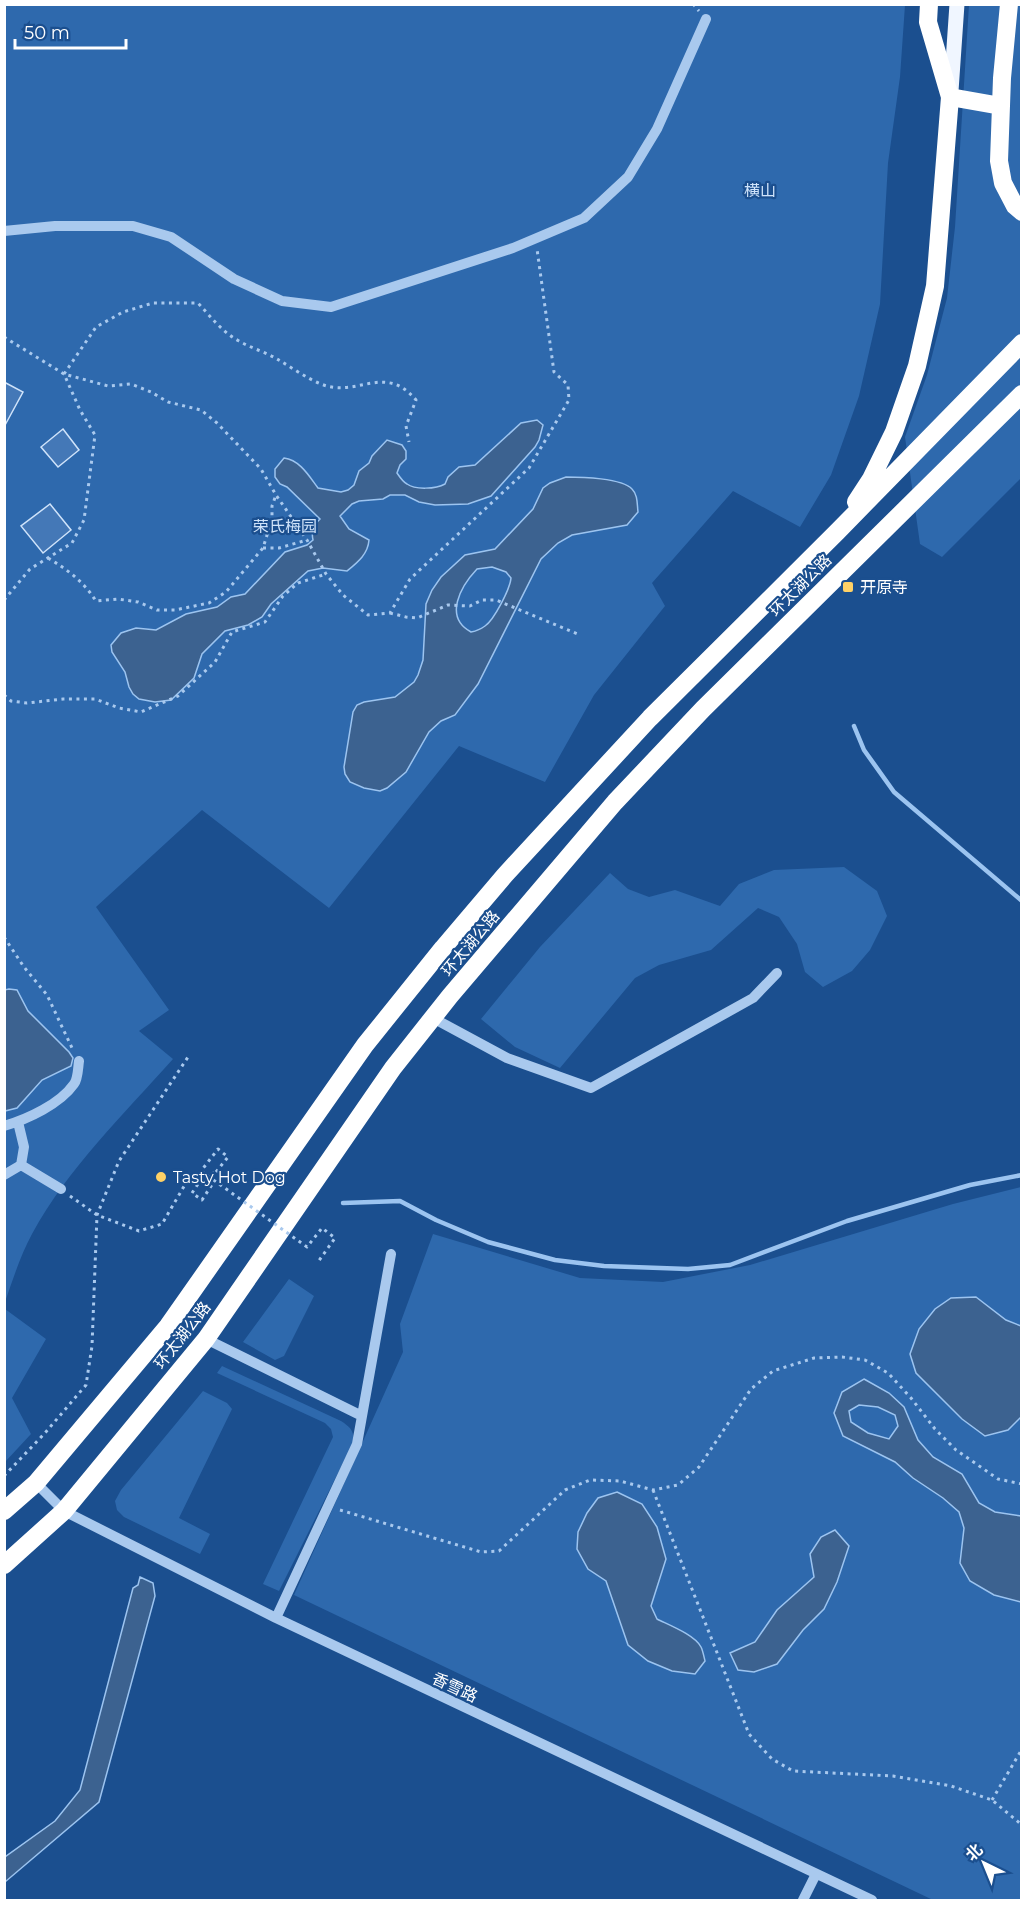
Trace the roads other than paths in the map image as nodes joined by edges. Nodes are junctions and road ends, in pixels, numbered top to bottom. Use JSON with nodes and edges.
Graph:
{"nodes":[{"id":1,"x":929,"y":4,"type":"edge"},
{"id":2,"x":957,"y":4,"type":"edge"},
{"id":3,"x":1009,"y":4,"type":"edge"},
{"id":4,"x":706,"y":19,"type":"dead end"},
{"id":5,"x":950,"y":97,"type":"junction"},
{"id":6,"x":1001,"y":106,"type":"junction"},
{"id":7,"x":1022,"y":212,"type":"edge"},
{"id":8,"x":4,"y":231,"type":"edge"},
{"id":9,"x":1022,"y":343,"type":"edge"},
{"id":10,"x":1018,"y":405,"type":"edge"},
{"id":11,"x":837,"y":532,"type":"junction"},
{"id":12,"x":777,"y":973,"type":"dead end"},
{"id":13,"x":433,"y":1018,"type":"junction"},
{"id":14,"x":79,"y":1061,"type":"road end"},
{"id":15,"x":18,"y":1122,"type":"junction"},
{"id":16,"x":4,"y":1126,"type":"edge"},
{"id":17,"x":21,"y":1165,"type":"junction"},
{"id":18,"x":4,"y":1175,"type":"edge"},
{"id":19,"x":61,"y":1189,"type":"road end"},
{"id":20,"x":392,"y":1254,"type":"dead end"},
{"id":21,"x":206,"y":1338,"type":"junction"},
{"id":22,"x":362,"y":1416,"type":"junction"},
{"id":23,"x":36,"y":1483,"type":"junction"},
{"id":24,"x":4,"y":1511,"type":"edge"},
{"id":25,"x":64,"y":1511,"type":"junction"},
{"id":26,"x":4,"y":1565,"type":"edge"},
{"id":27,"x":276,"y":1618,"type":"junction"},
{"id":28,"x":816,"y":1874,"type":"junction"},
{"id":29,"x":803,"y":1900,"type":"edge"},
{"id":30,"x":872,"y":1900,"type":"edge"}],
"edges":[{"from":1,"to":5,"type":"highway"},
{"from":2,"to":5,"type":"main road"},
{"from":3,"to":6,"type":"highway"},
{"from":4,"to":8,"type":"street"},
{"from":5,"to":6,"type":"highway"},
{"from":5,"to":11,"type":"highway"},
{"from":6,"to":7,"type":"highway"},
{"from":9,"to":11,"type":"highway","name":"环太湖公路"},
{"from":10,"to":13,"type":"highway","name":"环太湖公路"},
{"from":11,"to":23,"type":"highway","name":"环太湖公路"},
{"from":12,"to":13,"type":"street"},
{"from":13,"to":21,"type":"highway","name":"环太湖公路"},
{"from":14,"to":15,"type":"street"},
{"from":15,"to":16,"type":"street"},
{"from":15,"to":17,"type":"street"},
{"from":17,"to":18,"type":"street"},
{"from":17,"to":19,"type":"street"},
{"from":20,"to":22,"type":"street"},
{"from":21,"to":22,"type":"street"},
{"from":21,"to":25,"type":"highway","name":"环太湖公路"},
{"from":22,"to":27,"type":"street"},
{"from":23,"to":24,"type":"highway","name":"环太湖公路"},
{"from":23,"to":25,"type":"street","name":"香雪路"},
{"from":25,"to":26,"type":"highway","name":"环太湖公路"},
{"from":25,"to":27,"type":"street","name":"香雪路"},
{"from":27,"to":28,"type":"street","name":"香雪路"},
{"from":28,"to":29,"type":"street"},
{"from":28,"to":30,"type":"street","name":"香雪路"}]}
